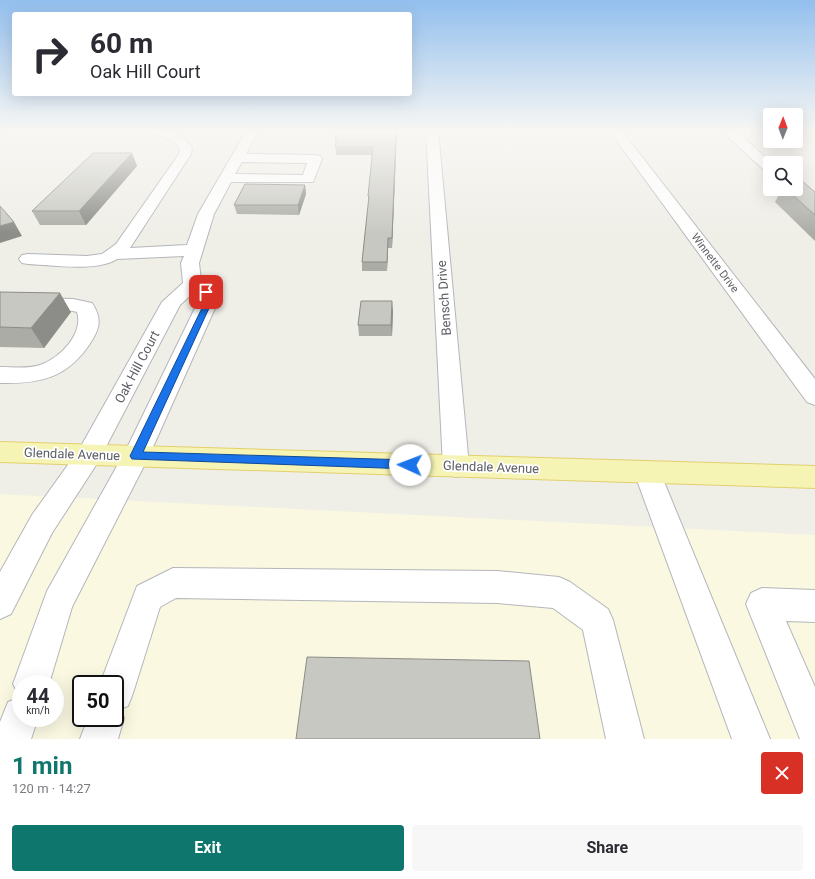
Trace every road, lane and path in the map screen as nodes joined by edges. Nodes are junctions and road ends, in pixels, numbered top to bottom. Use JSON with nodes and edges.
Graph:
{"nodes":[{"id":1,"x":178,"y":164,"type":"edge"},
{"id":2,"x":232,"y":164,"type":"edge"},
{"id":3,"x":313,"y":164,"type":"edge"},
{"id":4,"x":434,"y":164,"type":"edge"},
{"id":5,"x":641,"y":164,"type":"edge"},
{"id":6,"x":225,"y":178,"type":"junction"},
{"id":7,"x":194,"y":250,"type":"junction"},
{"id":8,"x":114,"y":254,"type":"junction"},
{"id":9,"x":28,"y":259,"type":"dead end"},
{"id":10,"x":192,"y":284,"type":"junction"},
{"id":11,"x":0,"y":303,"type":"edge"},
{"id":12,"x":0,"y":375,"type":"edge"},
{"id":13,"x":815,"y":396,"type":"edge"},
{"id":14,"x":0,"y":452,"type":"edge"},
{"id":15,"x":89,"y":455,"type":"junction"},
{"id":16,"x":136,"y":456,"type":"junction"},
{"id":17,"x":456,"y":466,"type":"junction"},
{"id":18,"x":647,"y":472,"type":"junction"},
{"id":19,"x":815,"y":477,"type":"edge"},
{"id":20,"x":0,"y":603,"type":"edge"},
{"id":21,"x":815,"y":606,"type":"edge"},
{"id":22,"x":34,"y":675,"type":"edge"},
{"id":23,"x":121,"y":675,"type":"edge"},
{"id":24,"x":16,"y":727,"type":"edge"},
{"id":25,"x":103,"y":727,"type":"edge"},
{"id":26,"x":815,"y":730,"type":"edge"},
{"id":27,"x":12,"y":739,"type":"edge"},
{"id":28,"x":99,"y":739,"type":"edge"},
{"id":29,"x":625,"y":739,"type":"edge"},
{"id":30,"x":751,"y":739,"type":"edge"}],
"edges":[{"from":1,"to":8,"type":"street"},
{"from":2,"to":6,"type":"street"},
{"from":3,"to":6,"type":"street"},
{"from":4,"to":17,"type":"street","name":"Bensch Drive"},
{"from":5,"to":13,"type":"street","name":"Winnette Drive"},
{"from":6,"to":7,"type":"street"},
{"from":7,"to":8,"type":"street"},
{"from":7,"to":10,"type":"street"},
{"from":8,"to":9,"type":"street"},
{"from":10,"to":15,"type":"street","name":"Oak Hill Court"},
{"from":10,"to":16,"type":"street"},
{"from":11,"to":12,"type":"street"},
{"from":14,"to":15,"type":"main road","name":"Glendale Avenue"},
{"from":15,"to":16,"type":"main road","name":"Glendale Avenue"},
{"from":15,"to":20,"type":"street","name":"Oak Hill Court"},
{"from":16,"to":17,"type":"main road","name":"Glendale Avenue"},
{"from":16,"to":22,"type":"street"},
{"from":17,"to":18,"type":"main road","name":"Glendale Avenue"},
{"from":18,"to":19,"type":"main road","name":"Glendale Avenue"},
{"from":18,"to":30,"type":"street"},
{"from":21,"to":26,"type":"street"},
{"from":23,"to":29,"type":"street"},
{"from":24,"to":27,"type":"street"},
{"from":25,"to":28,"type":"street"}]}
